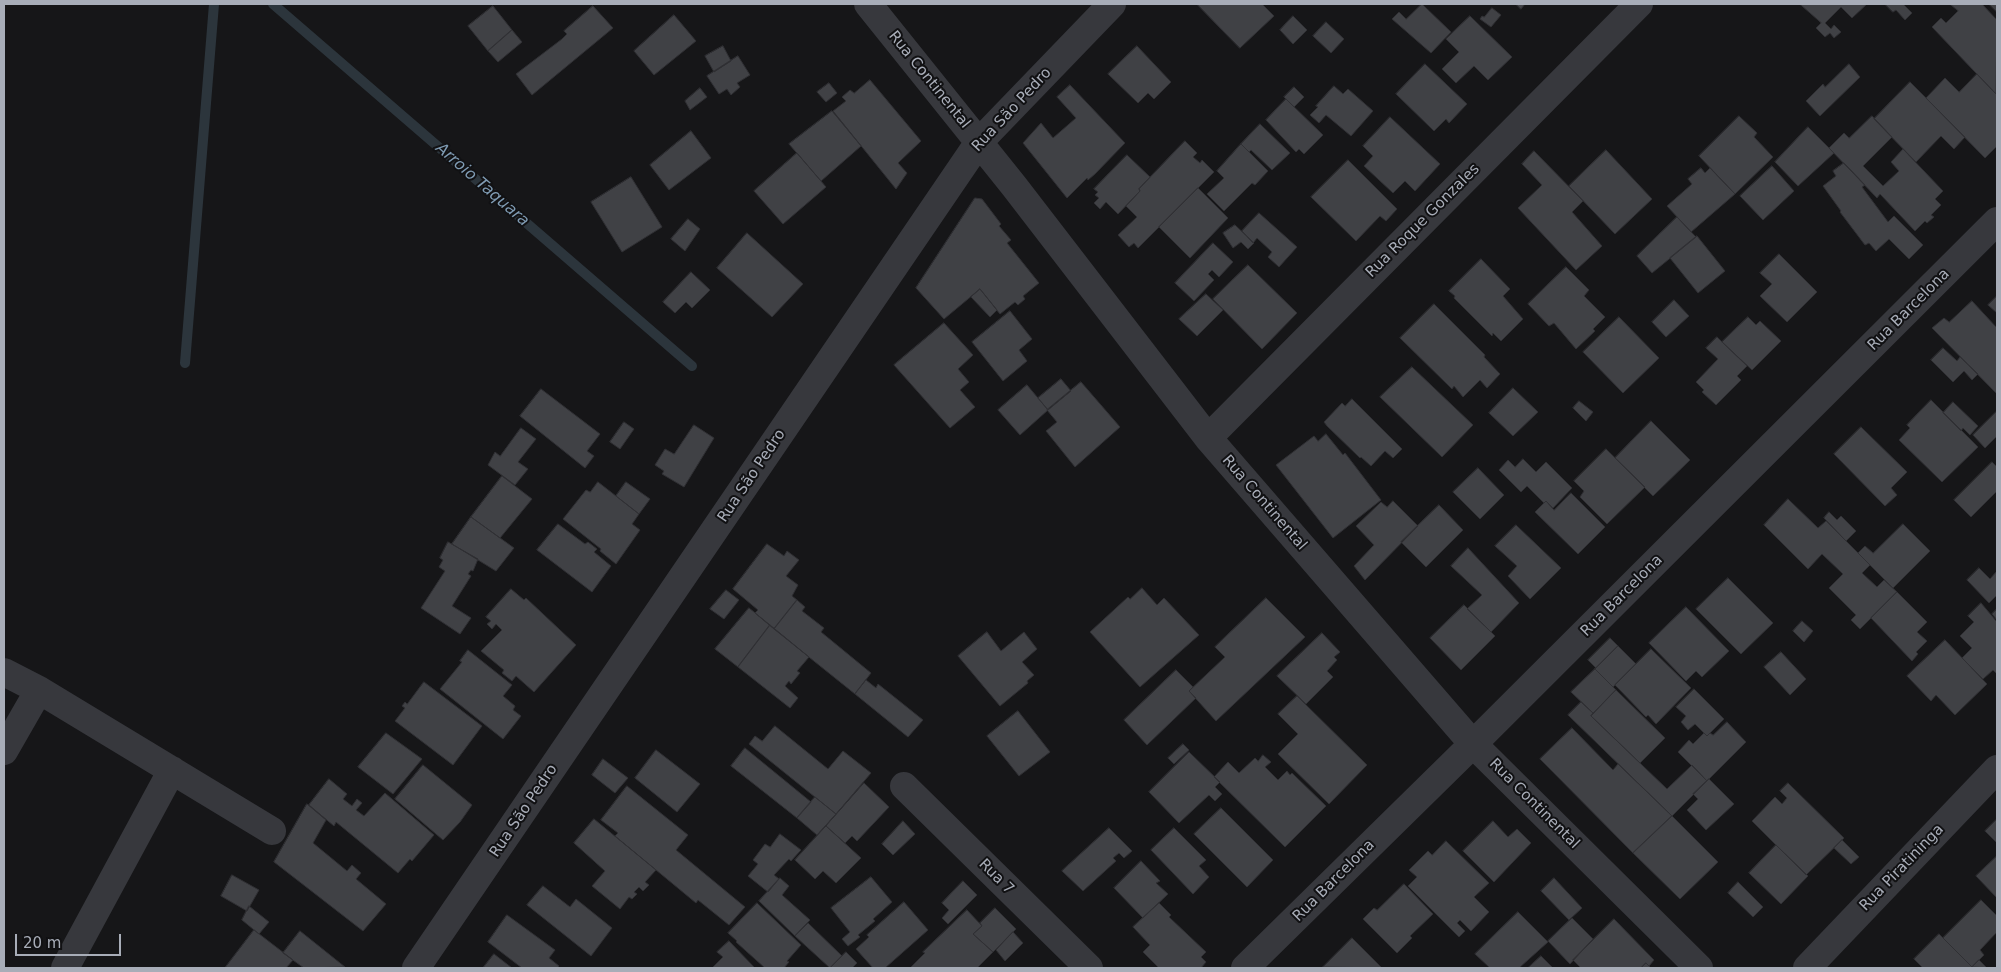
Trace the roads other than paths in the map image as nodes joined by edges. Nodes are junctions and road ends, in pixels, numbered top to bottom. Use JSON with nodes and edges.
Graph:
{"nodes":[{"id":1,"x":868,"y":4,"type":"edge"},
{"id":2,"x":1112,"y":4,"type":"edge"},
{"id":3,"x":1638,"y":4,"type":"edge"},
{"id":4,"x":979,"y":142,"type":"junction"},
{"id":5,"x":1997,"y":221,"type":"edge"},
{"id":6,"x":1208,"y":438,"type":"junction"},
{"id":7,"x":4,"y":672,"type":"edge"},
{"id":8,"x":39,"y":690,"type":"junction"},
{"id":9,"x":1473,"y":744,"type":"junction"},
{"id":10,"x":4,"y":751,"type":"edge"},
{"id":11,"x":1997,"y":768,"type":"edge"},
{"id":12,"x":172,"y":770,"type":"junction"},
{"id":13,"x":904,"y":786,"type":"dead end"},
{"id":14,"x":272,"y":831,"type":"dead end"},
{"id":15,"x":65,"y":968,"type":"edge"},
{"id":16,"x":416,"y":968,"type":"edge"},
{"id":17,"x":1089,"y":968,"type":"edge"},
{"id":18,"x":1245,"y":968,"type":"edge"},
{"id":19,"x":1699,"y":968,"type":"edge"},
{"id":20,"x":1807,"y":968,"type":"edge"}],
"edges":[{"from":1,"to":4,"type":"street","name":"Rua Continental"},
{"from":2,"to":4,"type":"street","name":"Rua São Pedro"},
{"from":3,"to":6,"type":"street","name":"Rua Roque Gonzales"},
{"from":4,"to":6,"type":"street","name":"Rua Continental"},
{"from":4,"to":16,"type":"street","name":"Rua São Pedro"},
{"from":5,"to":9,"type":"street","name":"Rua Barcelona"},
{"from":6,"to":9,"type":"street","name":"Rua Continental"},
{"from":7,"to":8,"type":"street"},
{"from":8,"to":10,"type":"street"},
{"from":8,"to":12,"type":"street"},
{"from":9,"to":18,"type":"street","name":"Rua Barcelona"},
{"from":9,"to":19,"type":"street","name":"Rua Continental"},
{"from":11,"to":20,"type":"street","name":"Rua Piratininga"},
{"from":12,"to":14,"type":"street"},
{"from":12,"to":15,"type":"street"},
{"from":13,"to":17,"type":"street","name":"Rua 7"}]}
